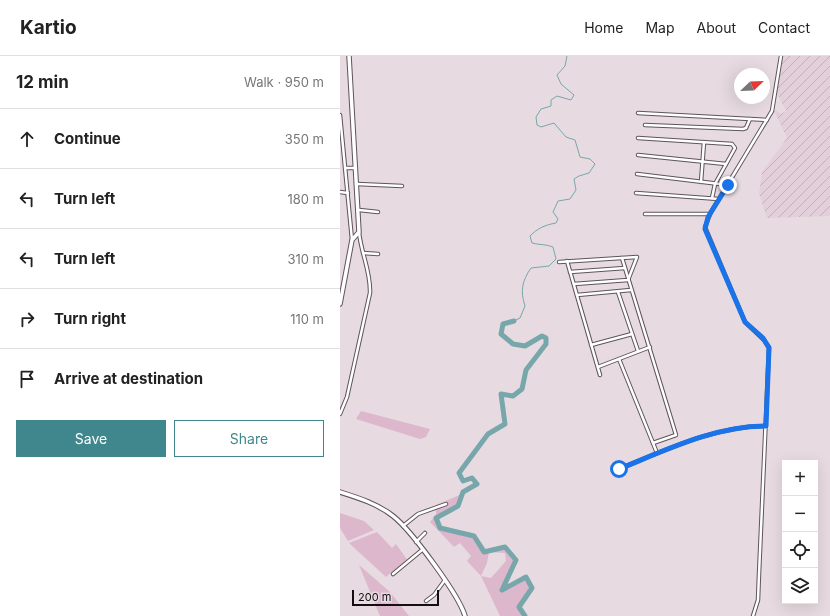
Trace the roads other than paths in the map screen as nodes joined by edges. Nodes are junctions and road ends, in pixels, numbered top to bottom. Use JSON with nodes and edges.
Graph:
{"nodes":[{"id":1,"x":349,"y":56,"type":"edge"},
{"id":2,"x":781,"y":56,"type":"edge"},
{"id":3,"x":638,"y":113,"type":"dead end"},
{"id":4,"x":340,"y":115,"type":"edge"},
{"id":5,"x":750,"y":119,"type":"junction"},
{"id":6,"x":768,"y":120,"type":"junction"},
{"id":7,"x":645,"y":125,"type":"dead end"},
{"id":8,"x":638,"y":138,"type":"dead end"},
{"id":9,"x":704,"y":142,"type":"junction"},
{"id":10,"x":638,"y":156,"type":"dead end"},
{"id":11,"x":703,"y":162,"type":"junction"},
{"id":12,"x":726,"y":164,"type":"junction"},
{"id":13,"x":345,"y":168,"type":"junction"},
{"id":14,"x":356,"y":168,"type":"junction"},
{"id":15,"x":637,"y":174,"type":"dead end"},
{"id":16,"x":700,"y":182,"type":"junction"},
{"id":17,"x":357,"y":184,"type":"junction"},
{"id":18,"x":715,"y":184,"type":"junction"},
{"id":19,"x":728,"y":185,"type":"junction"},
{"id":20,"x":402,"y":186,"type":"dead end"},
{"id":21,"x":340,"y":192,"type":"edge"},
{"id":22,"x":348,"y":193,"type":"junction"},
{"id":23,"x":636,"y":193,"type":"dead end"},
{"id":24,"x":712,"y":198,"type":"junction"},
{"id":25,"x":719,"y":199,"type":"junction"},
{"id":26,"x":359,"y":210,"type":"junction"},
{"id":27,"x":378,"y":212,"type":"dead end"},
{"id":28,"x":645,"y":214,"type":"dead end"},
{"id":29,"x":710,"y":214,"type":"junction"},
{"id":30,"x":359,"y":232,"type":"junction"},
{"id":31,"x":352,"y":240,"type":"junction"},
{"id":32,"x":363,"y":253,"type":"junction"},
{"id":33,"x":378,"y":254,"type":"dead end"},
{"id":34,"x":622,"y":258,"type":"junction"},
{"id":35,"x":567,"y":261,"type":"junction"},
{"id":36,"x":559,"y":262,"type":"dead end"},
{"id":37,"x":625,"y":268,"type":"junction"},
{"id":38,"x":570,"y":272,"type":"junction"},
{"id":39,"x":628,"y":280,"type":"junction"},
{"id":40,"x":574,"y":284,"type":"junction"},
{"id":41,"x":631,"y":290,"type":"junction"},
{"id":42,"x":618,"y":292,"type":"junction"},
{"id":43,"x":577,"y":295,"type":"junction"},
{"id":44,"x":340,"y":304,"type":"edge"},
{"id":45,"x":632,"y":334,"type":"junction"},
{"id":46,"x":591,"y":345,"type":"junction"},
{"id":47,"x":650,"y":347,"type":"junction"},
{"id":48,"x":638,"y":351,"type":"junction"},
{"id":49,"x":619,"y":359,"type":"junction"},
{"id":50,"x":598,"y":367,"type":"junction"},
{"id":51,"x":600,"y":375,"type":"dead end"},
{"id":52,"x":340,"y":414,"type":"edge"},
{"id":53,"x":766,"y":426,"type":"junction"},
{"id":54,"x":653,"y":443,"type":"junction"},
{"id":55,"x":657,"y":454,"type":"junction"},
{"id":56,"x":619,"y":469,"type":"dead end"},
{"id":57,"x":340,"y":492,"type":"edge"},
{"id":58,"x":446,"y":504,"type":"dead end"},
{"id":59,"x":403,"y":526,"type":"junction"},
{"id":60,"x":425,"y":533,"type":"dead end"},
{"id":61,"x":416,"y":542,"type":"junction"},
{"id":62,"x":422,"y":550,"type":"junction"},
{"id":63,"x":393,"y":574,"type":"dead end"},
{"id":64,"x":445,"y":580,"type":"junction"},
{"id":65,"x":426,"y":601,"type":"dead end"},
{"id":66,"x":465,"y":616,"type":"edge"},
{"id":67,"x":753,"y":616,"type":"edge"}],
"edges":[{"from":1,"to":14,"type":"street"},
{"from":2,"to":6,"type":"street"},
{"from":3,"to":5,"type":"street"},
{"from":4,"to":13,"type":"street"},
{"from":5,"to":6,"type":"street"},
{"from":5,"to":7,"type":"street"},
{"from":6,"to":19,"type":"street"},
{"from":8,"to":9,"type":"street"},
{"from":9,"to":11,"type":"street"},
{"from":9,"to":12,"type":"street"},
{"from":10,"to":11,"type":"street"},
{"from":11,"to":12,"type":"street"},
{"from":11,"to":16,"type":"street"},
{"from":12,"to":18,"type":"street"},
{"from":13,"to":14,"type":"street"},
{"from":13,"to":22,"type":"street"},
{"from":14,"to":17,"type":"street"},
{"from":15,"to":16,"type":"street"},
{"from":16,"to":18,"type":"street"},
{"from":17,"to":20,"type":"street"},
{"from":17,"to":26,"type":"street"},
{"from":18,"to":19,"type":"street"},
{"from":18,"to":24,"type":"street"},
{"from":19,"to":25,"type":"street"},
{"from":21,"to":22,"type":"street"},
{"from":22,"to":31,"type":"street"},
{"from":23,"to":24,"type":"street"},
{"from":24,"to":25,"type":"street"},
{"from":25,"to":29,"type":"street"},
{"from":26,"to":27,"type":"street"},
{"from":26,"to":30,"type":"street"},
{"from":28,"to":29,"type":"street"},
{"from":29,"to":53,"type":"street"},
{"from":30,"to":31,"type":"street"},
{"from":30,"to":32,"type":"street"},
{"from":31,"to":44,"type":"street"},
{"from":32,"to":33,"type":"street"},
{"from":32,"to":52,"type":"street"},
{"from":34,"to":35,"type":"street"},
{"from":34,"to":37,"type":"street"},
{"from":34,"to":39,"type":"street"},
{"from":35,"to":36,"type":"street"},
{"from":35,"to":38,"type":"street"},
{"from":37,"to":38,"type":"street"},
{"from":37,"to":39,"type":"street"},
{"from":38,"to":40,"type":"street"},
{"from":39,"to":40,"type":"street"},
{"from":39,"to":41,"type":"street"},
{"from":40,"to":43,"type":"street"},
{"from":41,"to":42,"type":"street"},
{"from":41,"to":47,"type":"street"},
{"from":42,"to":43,"type":"street"},
{"from":42,"to":45,"type":"street"},
{"from":43,"to":46,"type":"street"},
{"from":45,"to":46,"type":"street"},
{"from":45,"to":48,"type":"street"},
{"from":46,"to":50,"type":"street"},
{"from":47,"to":48,"type":"street"},
{"from":47,"to":54,"type":"street"},
{"from":48,"to":49,"type":"street"},
{"from":49,"to":50,"type":"street"},
{"from":49,"to":54,"type":"street"},
{"from":50,"to":51,"type":"street"},
{"from":53,"to":55,"type":"street"},
{"from":53,"to":67,"type":"street"},
{"from":54,"to":55,"type":"street"},
{"from":55,"to":56,"type":"street"},
{"from":57,"to":59,"type":"street"},
{"from":58,"to":59,"type":"street"},
{"from":59,"to":61,"type":"street"},
{"from":60,"to":61,"type":"street"},
{"from":61,"to":62,"type":"street"},
{"from":62,"to":63,"type":"street"},
{"from":62,"to":64,"type":"street"},
{"from":64,"to":65,"type":"street"},
{"from":64,"to":66,"type":"street"}]}
